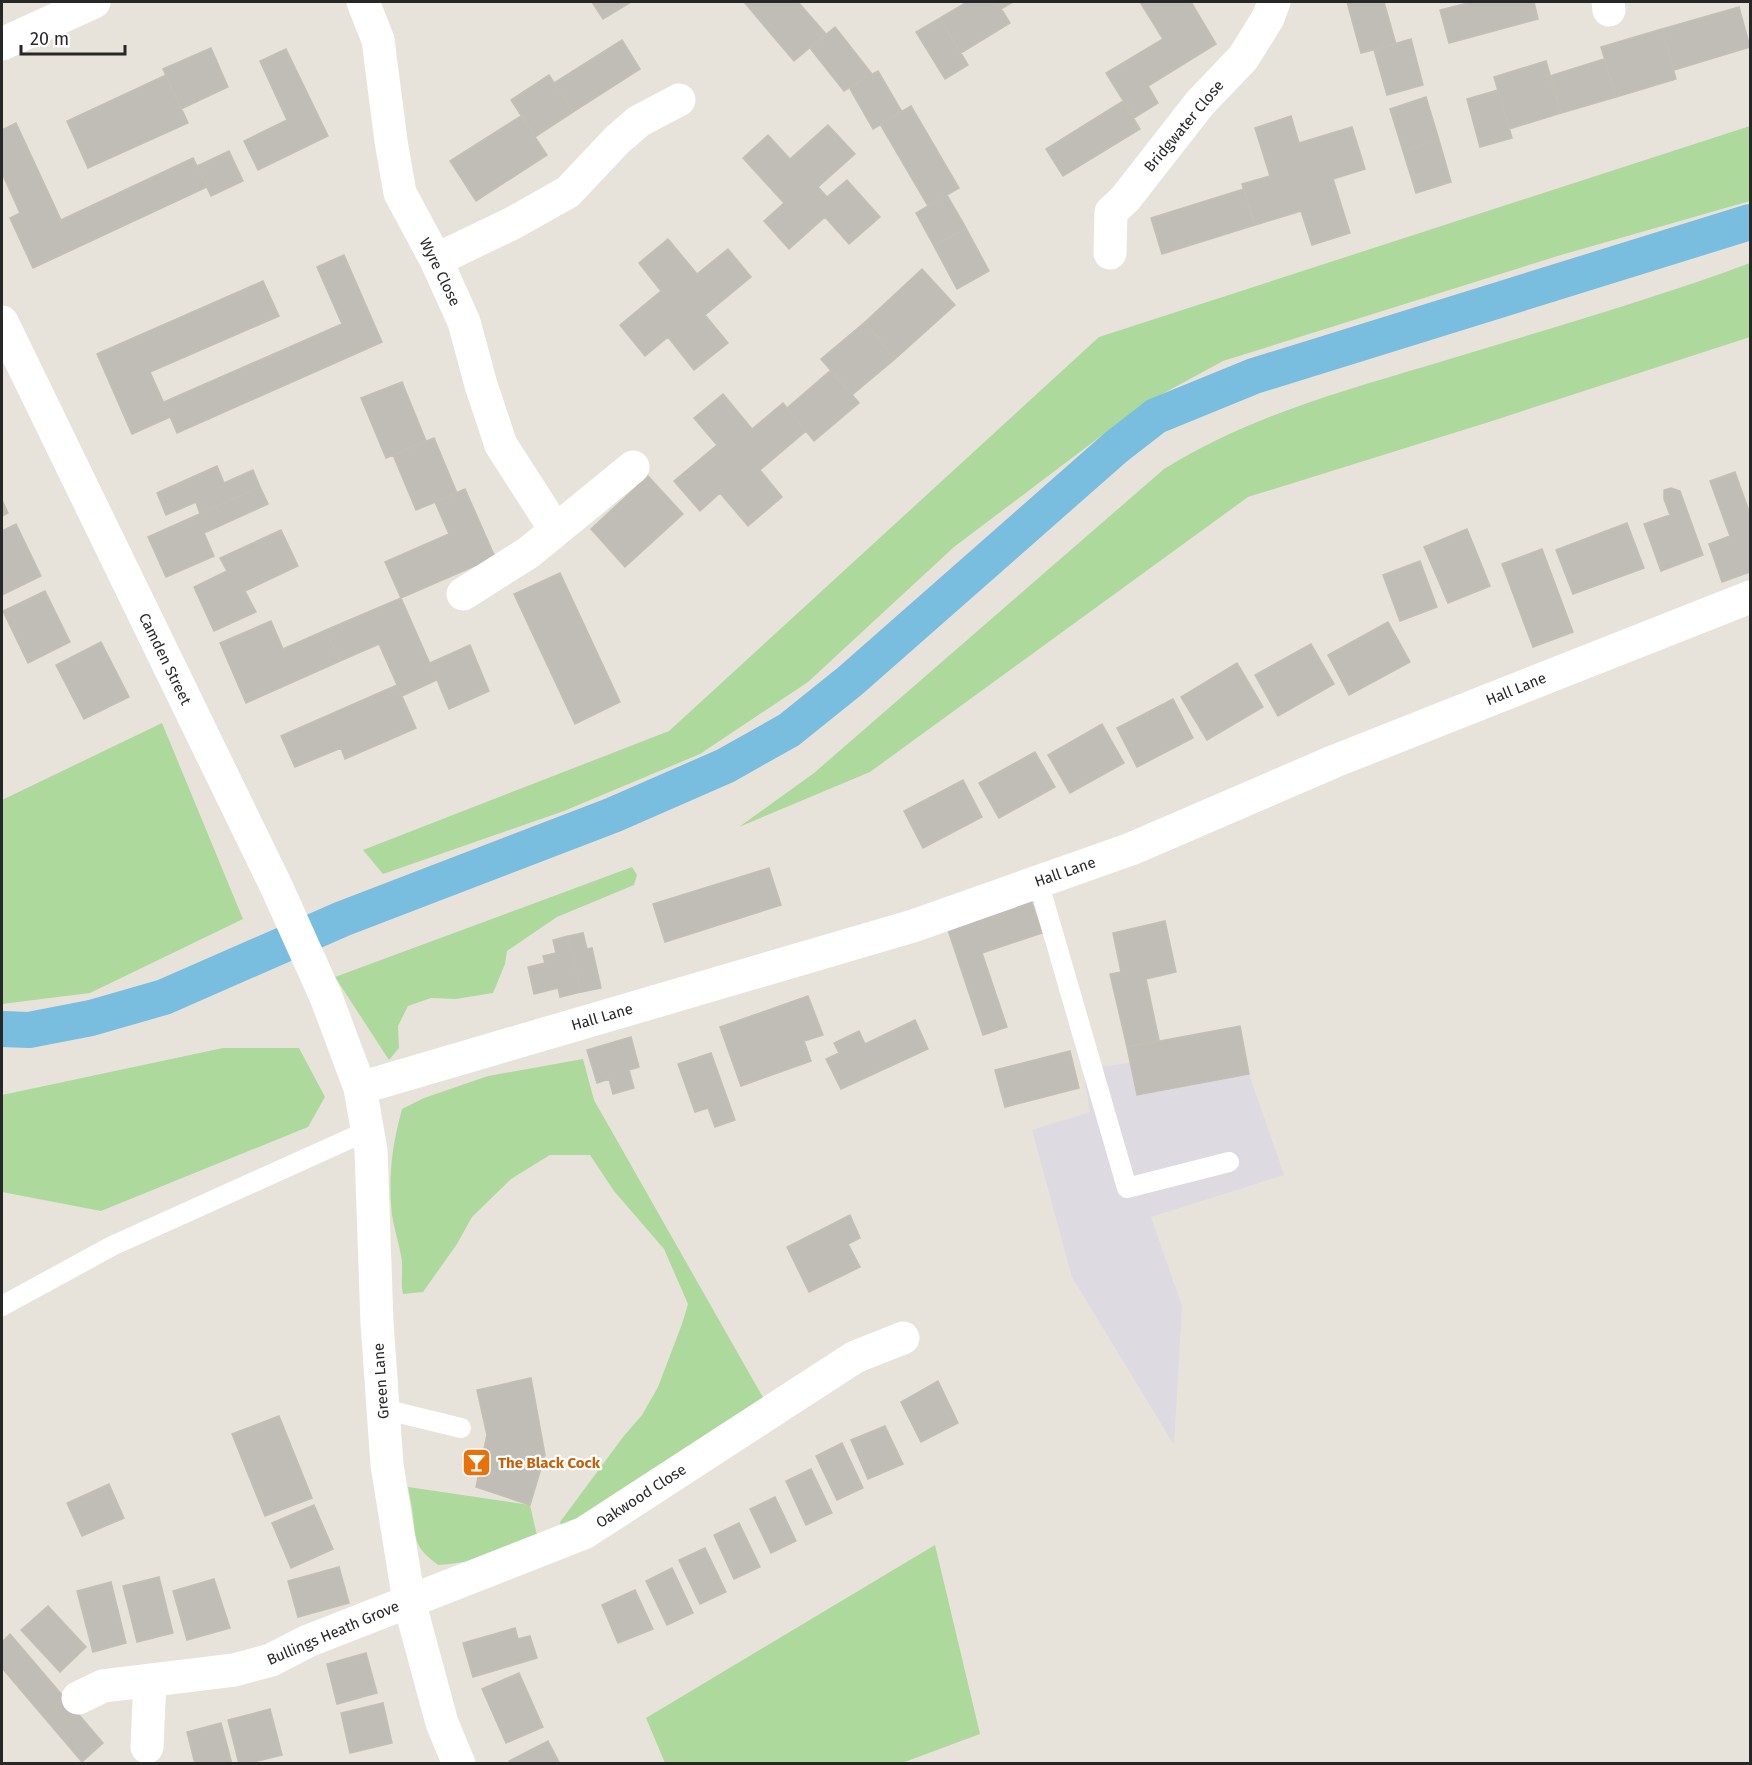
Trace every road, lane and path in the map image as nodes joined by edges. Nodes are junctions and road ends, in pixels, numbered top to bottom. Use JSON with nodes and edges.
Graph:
{"nodes":[{"id":1,"x":94,"y":2,"type":"edge"},
{"id":2,"x":363,"y":2,"type":"edge"},
{"id":3,"x":1274,"y":2,"type":"edge"},
{"id":4,"x":2,"y":44,"type":"edge"},
{"id":5,"x":679,"y":100,"type":"dead end"},
{"id":6,"x":1110,"y":254,"type":"dead end"},
{"id":7,"x":436,"y":260,"type":"junction"},
{"id":8,"x":2,"y":322,"type":"edge"},
{"id":9,"x":633,"y":467,"type":"dead end"},
{"id":10,"x":555,"y":529,"type":"junction"},
{"id":11,"x":463,"y":594,"type":"dead end"},
{"id":12,"x":1750,"y":597,"type":"edge"},
{"id":13,"x":1038,"y":881,"type":"junction"},
{"id":14,"x":326,"y":997,"type":"joint"},
{"id":15,"x":360,"y":1088,"type":"junction"},
{"id":16,"x":367,"y":1131,"type":"junction"},
{"id":17,"x":1229,"y":1162,"type":"dead end"},
{"id":18,"x":2,"y":1306,"type":"edge"},
{"id":19,"x":903,"y":1338,"type":"dead end"},
{"id":20,"x":383,"y":1409,"type":"junction"},
{"id":21,"x":461,"y":1428,"type":"dead end"},
{"id":22,"x":409,"y":1601,"type":"junction"},
{"id":23,"x":150,"y":1680,"type":"junction"},
{"id":24,"x":78,"y":1698,"type":"dead end"},
{"id":25,"x":147,"y":1747,"type":"dead end"},
{"id":26,"x":459,"y":1764,"type":"edge"}],
"edges":[{"from":1,"to":4,"type":"street"},
{"from":2,"to":7,"type":"street","name":"Wyre Close"},
{"from":3,"to":6,"type":"street","name":"Bridgwater Close"},
{"from":5,"to":7,"type":"street"},
{"from":7,"to":10,"type":"street","name":"Wyre Close"},
{"from":8,"to":14,"type":"street","name":"Camden Street"},
{"from":9,"to":10,"type":"street"},
{"from":10,"to":11,"type":"street"},
{"from":12,"to":13,"type":"street","name":"Hall Lane"},
{"from":13,"to":15,"type":"street","name":"Hall Lane"},
{"from":13,"to":17,"type":"lane"},
{"from":14,"to":15,"type":"street","name":"Green Lane"},
{"from":15,"to":16,"type":"street","name":"Green Lane"},
{"from":16,"to":18,"type":"lane"},
{"from":16,"to":20,"type":"street","name":"Green Lane"},
{"from":19,"to":22,"type":"street","name":"Oakwood Close"},
{"from":20,"to":21,"type":"lane"},
{"from":20,"to":22,"type":"street","name":"Green Lane"},
{"from":22,"to":23,"type":"street","name":"Bullings Heath Grove"},
{"from":22,"to":26,"type":"street","name":"Green Lane"},
{"from":23,"to":24,"type":"street","name":"Bullings Heath Grove"},
{"from":23,"to":25,"type":"street"}]}
